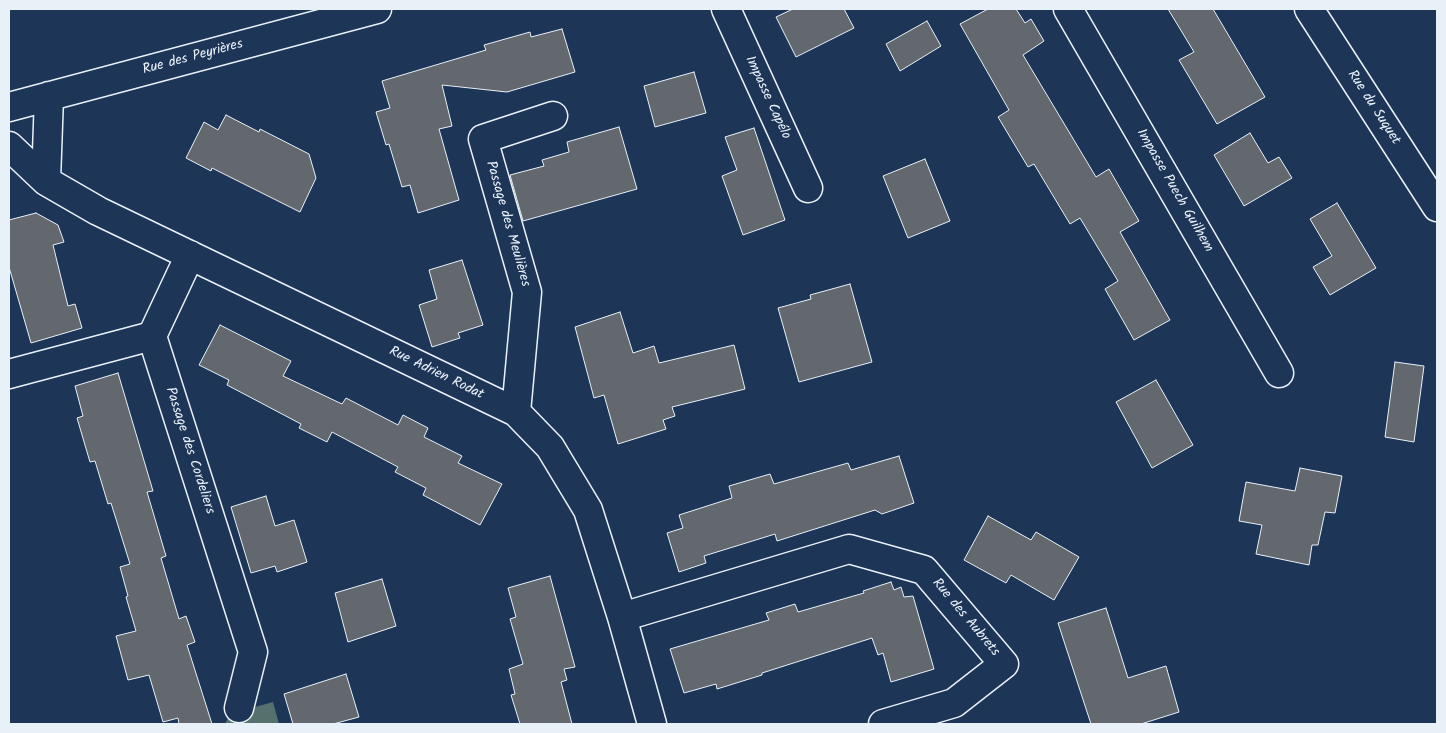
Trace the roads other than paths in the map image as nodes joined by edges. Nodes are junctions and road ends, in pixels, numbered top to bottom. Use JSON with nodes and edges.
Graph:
{"nodes":[{"id":1,"x":377,"y":9,"type":"edge"},
{"id":2,"x":726,"y":9,"type":"edge"},
{"id":3,"x":1068,"y":9,"type":"edge"},
{"id":4,"x":1309,"y":9,"type":"edge"},
{"id":5,"x":49,"y":96,"type":"junction"},
{"id":6,"x":9,"y":107,"type":"edge"},
{"id":7,"x":553,"y":116,"type":"dead end"},
{"id":8,"x":9,"y":146,"type":"edge"},
{"id":9,"x":46,"y":181,"type":"junction"},
{"id":10,"x":808,"y":188,"type":"dead end"},
{"id":11,"x":1437,"y":207,"type":"edge"},
{"id":12,"x":190,"y":255,"type":"junction"},
{"id":13,"x":152,"y":336,"type":"junction"},
{"id":14,"x":1279,"y":373,"type":"dead end"},
{"id":15,"x":9,"y":374,"type":"edge"},
{"id":16,"x":516,"y":412,"type":"junction"},
{"id":17,"x":622,"y":618,"type":"junction"},
{"id":18,"x":239,"y":708,"type":"dead end"},
{"id":19,"x":652,"y":724,"type":"edge"},
{"id":20,"x":883,"y":724,"type":"edge"}],
"edges":[{"from":1,"to":5,"type":"street","name":"Rue des Peyrières"},
{"from":2,"to":10,"type":"street","name":"Impasse Capélo"},
{"from":3,"to":14,"type":"street","name":"Impasse Puech Guilhem"},
{"from":4,"to":11,"type":"street","name":"Rue du Suquet"},
{"from":5,"to":6,"type":"street","name":"Rue des Peyrières"},
{"from":5,"to":9,"type":"street"},
{"from":7,"to":16,"type":"street","name":"Passage des Meulières"},
{"from":8,"to":9,"type":"street","name":"Rue Adrien Rodat"},
{"from":9,"to":12,"type":"street","name":"Rue Adrien Rodat"},
{"from":12,"to":13,"type":"street"},
{"from":12,"to":16,"type":"street","name":"Rue Adrien Rodat"},
{"from":13,"to":15,"type":"street"},
{"from":13,"to":18,"type":"street","name":"Passage des Cordeliers"},
{"from":16,"to":17,"type":"street","name":"Rue Adrien Rodat"},
{"from":17,"to":19,"type":"street","name":"Rue Adrien Rodat"},
{"from":17,"to":20,"type":"street","name":"Rue des Aubrets"}]}
